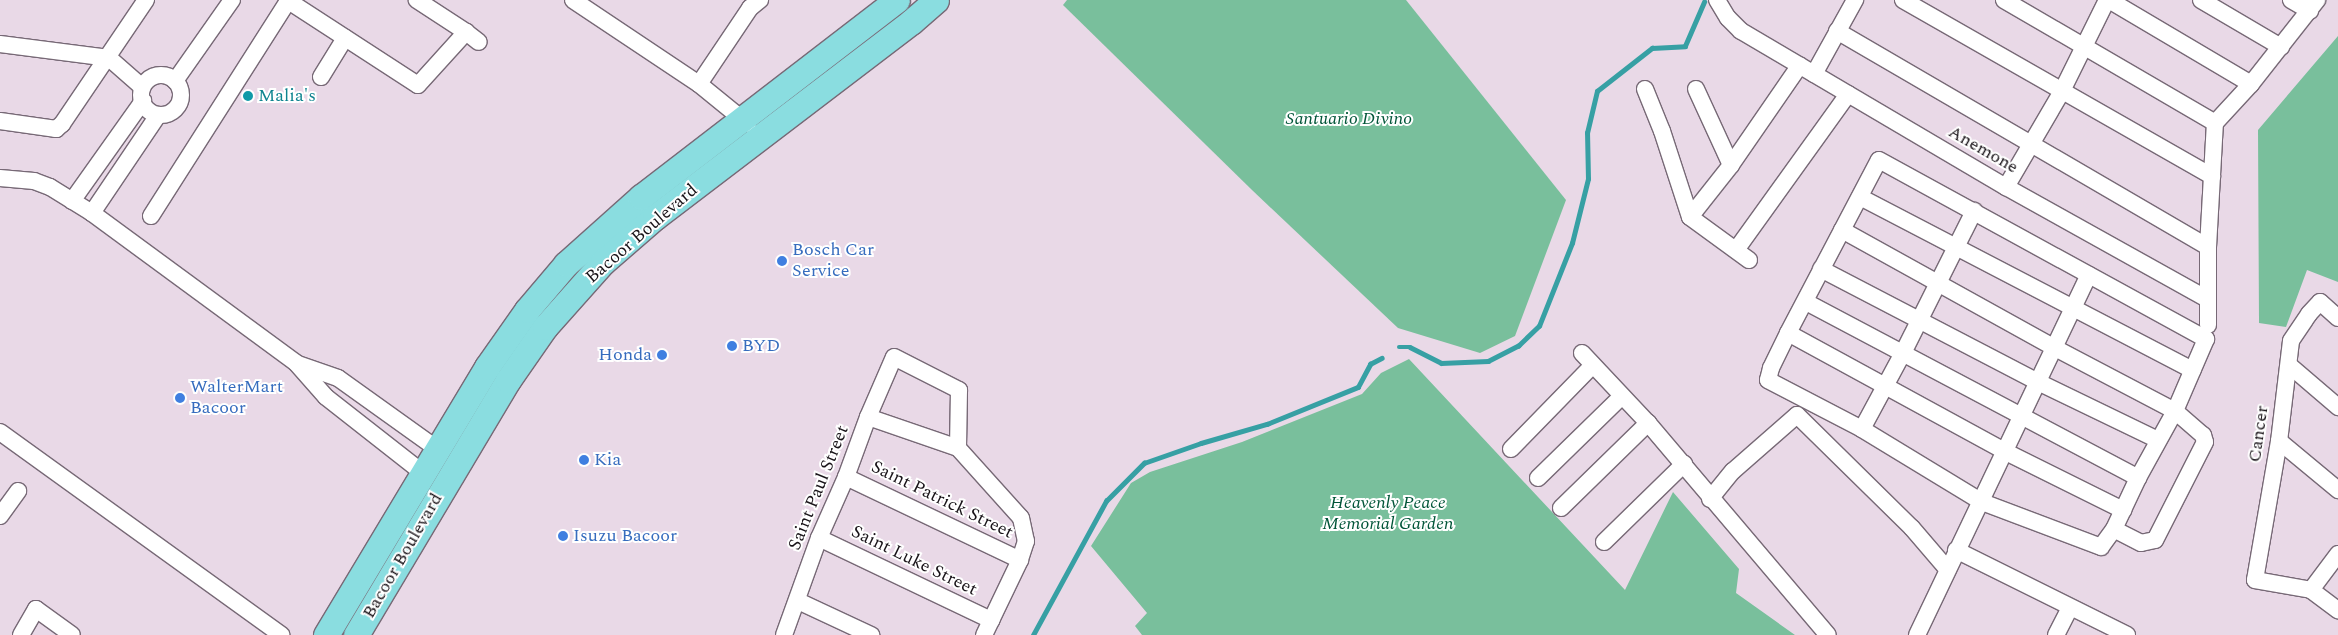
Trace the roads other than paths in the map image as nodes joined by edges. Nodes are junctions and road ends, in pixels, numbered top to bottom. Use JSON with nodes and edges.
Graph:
{"nodes":[{"id":1,"x":144,"y":0,"type":"edge"},
{"id":2,"x":232,"y":0,"type":"edge"},
{"id":3,"x":288,"y":0,"type":"edge"},
{"id":4,"x":417,"y":0,"type":"edge"},
{"id":5,"x":573,"y":0,"type":"edge"},
{"id":6,"x":897,"y":0,"type":"edge"},
{"id":7,"x":936,"y":0,"type":"edge"},
{"id":8,"x":1717,"y":0,"type":"edge"},
{"id":9,"x":1855,"y":0,"type":"edge"},
{"id":10,"x":1903,"y":0,"type":"edge"},
{"id":11,"x":2004,"y":0,"type":"edge"},
{"id":12,"x":2108,"y":0,"type":"edge"},
{"id":13,"x":2201,"y":0,"type":"edge"},
{"id":14,"x":2291,"y":0,"type":"edge"},
{"id":15,"x":749,"y":3,"type":"edge"},
{"id":16,"x":2314,"y":6,"type":"edge"},
{"id":17,"x":1837,"y":30,"type":"junction"},
{"id":18,"x":345,"y":38,"type":"junction"},
{"id":19,"x":0,"y":44,"type":"edge"},
{"id":20,"x":2085,"y":47,"type":"junction"},
{"id":21,"x":2281,"y":47,"type":"junction"},
{"id":22,"x":109,"y":58,"type":"junction"},
{"id":23,"x":1807,"y":70,"type":"junction"},
{"id":24,"x":321,"y":77,"type":"dead end"},
{"id":25,"x":175,"y":81,"type":"junction"},
{"id":26,"x":700,"y":84,"type":"junction"},
{"id":27,"x":2251,"y":84,"type":"junction"},
{"id":28,"x":1644,"y":89,"type":"dead end"},
{"id":29,"x":1696,"y":89,"type":"dead end"},
{"id":30,"x":2062,"y":91,"type":"junction"},
{"id":31,"x":142,"y":94,"type":"junction"},
{"id":32,"x":1848,"y":94,"type":"junction"},
{"id":33,"x":158,"y":115,"type":"junction"},
{"id":34,"x":0,"y":121,"type":"edge"},
{"id":35,"x":2214,"y":123,"type":"junction"},
{"id":36,"x":752,"y":128,"type":"junction"},
{"id":37,"x":2031,"y":143,"type":"junction"},
{"id":38,"x":1731,"y":165,"type":"junction"},
{"id":39,"x":2212,"y":176,"type":"junction"},
{"id":40,"x":0,"y":178,"type":"edge"},
{"id":41,"x":2006,"y":187,"type":"junction"},
{"id":42,"x":1860,"y":197,"type":"junction"},
{"id":43,"x":72,"y":201,"type":"junction"},
{"id":44,"x":1974,"y":211,"type":"junction"},
{"id":45,"x":92,"y":213,"type":"junction"},
{"id":46,"x":151,"y":216,"type":"dead end"},
{"id":47,"x":1690,"y":217,"type":"junction"},
{"id":48,"x":1842,"y":230,"type":"junction"},
{"id":49,"x":1956,"y":246,"type":"junction"},
{"id":50,"x":2208,"y":247,"type":"junction"},
{"id":51,"x":1736,"y":250,"type":"junction"},
{"id":52,"x":1749,"y":260,"type":"dead end"},
{"id":53,"x":1821,"y":270,"type":"junction"},
{"id":54,"x":2089,"y":275,"type":"junction"},
{"id":55,"x":1938,"y":282,"type":"junction"},
{"id":56,"x":2207,"y":299,"type":"junction"},
{"id":57,"x":1806,"y":302,"type":"junction"},
{"id":58,"x":2073,"y":308,"type":"junction"},
{"id":59,"x":2338,"y":318,"type":"edge"},
{"id":60,"x":1920,"y":319,"type":"junction"},
{"id":61,"x":2208,"y":325,"type":"dead end"},
{"id":62,"x":1788,"y":333,"type":"junction"},
{"id":63,"x":2055,"y":348,"type":"junction"},
{"id":64,"x":1903,"y":353,"type":"junction"},
{"id":65,"x":296,"y":363,"type":"junction"},
{"id":66,"x":2289,"y":365,"type":"junction"},
{"id":67,"x":2193,"y":370,"type":"junction"},
{"id":68,"x":2038,"y":382,"type":"junction"},
{"id":69,"x":1884,"y":386,"type":"junction"},
{"id":70,"x":360,"y":395,"type":"junction"},
{"id":71,"x":1622,"y":396,"type":"junction"},
{"id":72,"x":2338,"y":408,"type":"edge"},
{"id":73,"x":2175,"y":411,"type":"junction"},
{"id":74,"x":347,"y":412,"type":"junction"},
{"id":75,"x":868,"y":416,"type":"junction"},
{"id":76,"x":2022,"y":417,"type":"junction"},
{"id":77,"x":1648,"y":423,"type":"junction"},
{"id":78,"x":1862,"y":429,"type":"junction"},
{"id":79,"x":0,"y":432,"type":"edge"},
{"id":80,"x":2158,"y":440,"type":"junction"},
{"id":81,"x":2279,"y":441,"type":"junction"},
{"id":82,"x":958,"y":448,"type":"junction"},
{"id":83,"x":1511,"y":449,"type":"dead end"},
{"id":84,"x":437,"y":450,"type":"junction"},
{"id":85,"x":2006,"y":452,"type":"junction"},
{"id":86,"x":1684,"y":464,"type":"junction"},
{"id":87,"x":423,"y":473,"type":"junction"},
{"id":88,"x":846,"y":477,"type":"junction"},
{"id":89,"x":1538,"y":478,"type":"dead end"},
{"id":90,"x":2138,"y":478,"type":"junction"},
{"id":91,"x":2338,"y":490,"type":"edge"},
{"id":92,"x":18,"y":491,"type":"dead end"},
{"id":93,"x":1710,"y":499,"type":"junction"},
{"id":94,"x":1982,"y":502,"type":"junction"},
{"id":95,"x":1561,"y":508,"type":"dead end"},
{"id":96,"x":2123,"y":510,"type":"junction"},
{"id":97,"x":0,"y":516,"type":"edge"},
{"id":98,"x":2114,"y":529,"type":"junction"},
{"id":99,"x":819,"y":538,"type":"junction"},
{"id":100,"x":1604,"y":542,"type":"dead end"},
{"id":101,"x":1956,"y":550,"type":"junction"},
{"id":102,"x":2338,"y":554,"type":"edge"},
{"id":103,"x":1020,"y":560,"type":"junction"},
{"id":104,"x":1948,"y":570,"type":"junction"},
{"id":105,"x":2311,"y":590,"type":"junction"},
{"id":106,"x":798,"y":601,"type":"junction"},
{"id":107,"x":2070,"y":608,"type":"junction"},
{"id":108,"x":2338,"y":610,"type":"edge"},
{"id":109,"x":991,"y":620,"type":"junction"},
{"id":110,"x":21,"y":635,"type":"edge"},
{"id":111,"x":72,"y":635,"type":"edge"},
{"id":112,"x":281,"y":635,"type":"edge"},
{"id":113,"x":326,"y":635,"type":"edge"},
{"id":114,"x":356,"y":635,"type":"edge"},
{"id":115,"x":784,"y":635,"type":"edge"},
{"id":116,"x":871,"y":635,"type":"edge"},
{"id":117,"x":984,"y":635,"type":"edge"},
{"id":118,"x":1828,"y":635,"type":"edge"},
{"id":119,"x":1917,"y":635,"type":"edge"},
{"id":120,"x":2056,"y":635,"type":"edge"},
{"id":121,"x":2127,"y":635,"type":"edge"}],
"edges":[{"from":1,"to":22,"type":"street"},
{"from":2,"to":25,"type":"street"},
{"from":3,"to":18,"type":"street"},
{"from":3,"to":46,"type":"street"},
{"from":4,"to":18,"type":"street"},
{"from":5,"to":26,"type":"street"},
{"from":6,"to":36,"type":"main road","name":"Bacoor Boulevard"},
{"from":7,"to":36,"type":"main road","name":"Bacoor Boulevard"},
{"from":8,"to":23,"type":"street","name":"Anemone"},
{"from":9,"to":17,"type":"street"},
{"from":10,"to":30,"type":"street"},
{"from":11,"to":20,"type":"street"},
{"from":12,"to":20,"type":"street"},
{"from":12,"to":27,"type":"street"},
{"from":13,"to":21,"type":"street"},
{"from":14,"to":16,"type":"street"},
{"from":15,"to":26,"type":"street"},
{"from":16,"to":21,"type":"street"},
{"from":17,"to":23,"type":"street"},
{"from":17,"to":37,"type":"street"},
{"from":18,"to":24,"type":"street"},
{"from":19,"to":22,"type":"street"},
{"from":20,"to":30,"type":"street"},
{"from":20,"to":35,"type":"street"},
{"from":21,"to":27,"type":"street"},
{"from":22,"to":31,"type":"street"},
{"from":22,"to":34,"type":"street"},
{"from":23,"to":32,"type":"street","name":"Anemone"},
{"from":23,"to":38,"type":"street"},
{"from":25,"to":31,"type":"street"},
{"from":25,"to":33,"type":"street"},
{"from":26,"to":36,"type":"street"},
{"from":27,"to":35,"type":"street"},
{"from":28,"to":47,"type":"street"},
{"from":29,"to":38,"type":"street"},
{"from":30,"to":37,"type":"street"},
{"from":30,"to":39,"type":"street"},
{"from":31,"to":33,"type":"street"},
{"from":31,"to":43,"type":"street"},
{"from":32,"to":41,"type":"street","name":"Anemone"},
{"from":32,"to":51,"type":"street"},
{"from":33,"to":45,"type":"street"},
{"from":35,"to":39,"type":"street"},
{"from":36,"to":84,"type":"main road","name":"Bacoor Boulevard"},
{"from":36,"to":114,"type":"main road","name":"Bacoor Boulevard"},
{"from":37,"to":41,"type":"street"},
{"from":37,"to":50,"type":"street"},
{"from":38,"to":47,"type":"street"},
{"from":39,"to":50,"type":"street"},
{"from":40,"to":43,"type":"street"},
{"from":41,"to":56,"type":"street","name":"Anemone"},
{"from":42,"to":44,"type":"street"},
{"from":42,"to":48,"type":"street"},
{"from":42,"to":49,"type":"street"},
{"from":43,"to":45,"type":"street"},
{"from":44,"to":49,"type":"street"},
{"from":44,"to":54,"type":"street"},
{"from":45,"to":65,"type":"street"},
{"from":47,"to":51,"type":"street"},
{"from":48,"to":53,"type":"street"},
{"from":48,"to":55,"type":"street"},
{"from":49,"to":55,"type":"street"},
{"from":49,"to":58,"type":"street"},
{"from":50,"to":56,"type":"street"},
{"from":51,"to":52,"type":"street"},
{"from":53,"to":57,"type":"street"},
{"from":53,"to":60,"type":"street"},
{"from":54,"to":58,"type":"street"},
{"from":54,"to":67,"type":"street"},
{"from":55,"to":60,"type":"street"},
{"from":55,"to":63,"type":"street"},
{"from":56,"to":61,"type":"street"},
{"from":57,"to":62,"type":"street"},
{"from":57,"to":64,"type":"street"},
{"from":58,"to":63,"type":"street"},
{"from":58,"to":67,"type":"street"},
{"from":59,"to":66,"type":"street","name":"Cancer"},
{"from":60,"to":64,"type":"street"},
{"from":60,"to":68,"type":"street"},
{"from":62,"to":69,"type":"street"},
{"from":62,"to":78,"type":"street"},
{"from":63,"to":68,"type":"street"},
{"from":63,"to":73,"type":"street"},
{"from":64,"to":69,"type":"street"},
{"from":64,"to":76,"type":"street"},
{"from":65,"to":70,"type":"street"},
{"from":65,"to":74,"type":"street"},
{"from":66,"to":72,"type":"street"},
{"from":66,"to":81,"type":"street","name":"Cancer"},
{"from":67,"to":73,"type":"street"},
{"from":68,"to":76,"type":"street"},
{"from":68,"to":80,"type":"street"},
{"from":69,"to":78,"type":"street"},
{"from":69,"to":85,"type":"street"},
{"from":70,"to":74,"type":"street"},
{"from":70,"to":84,"type":"street"},
{"from":71,"to":77,"type":"street"},
{"from":71,"to":83,"type":"street"},
{"from":71,"to":89,"type":"street"},
{"from":73,"to":80,"type":"street"},
{"from":73,"to":98,"type":"street"},
{"from":74,"to":87,"type":"street"},
{"from":75,"to":82,"type":"street"},
{"from":75,"to":82,"type":"street","name":"Saint Paul Street"},
{"from":75,"to":88,"type":"street","name":"Saint Paul Street"},
{"from":76,"to":85,"type":"street"},
{"from":76,"to":90,"type":"street"},
{"from":77,"to":86,"type":"street"},
{"from":77,"to":95,"type":"street"},
{"from":78,"to":94,"type":"street"},
{"from":79,"to":112,"type":"street"},
{"from":80,"to":90,"type":"street"},
{"from":81,"to":91,"type":"street"},
{"from":81,"to":105,"type":"street","name":"Cancer"},
{"from":82,"to":103,"type":"street"},
{"from":84,"to":87,"type":"main road","name":"Bacoor Boulevard"},
{"from":85,"to":94,"type":"street"},
{"from":85,"to":96,"type":"street"},
{"from":86,"to":93,"type":"street"},
{"from":86,"to":100,"type":"street"},
{"from":87,"to":113,"type":"main road","name":"Bacoor Boulevard"},
{"from":88,"to":99,"type":"street","name":"Saint Paul Street"},
{"from":88,"to":103,"type":"street","name":"Saint Patrick Street"},
{"from":90,"to":96,"type":"street"},
{"from":92,"to":97,"type":"street"},
{"from":93,"to":104,"type":"street"},
{"from":93,"to":118,"type":"street"},
{"from":94,"to":98,"type":"street"},
{"from":94,"to":101,"type":"street"},
{"from":96,"to":98,"type":"street"},
{"from":99,"to":106,"type":"street","name":"Saint Paul Street"},
{"from":99,"to":109,"type":"street","name":"Saint Luke Street"},
{"from":101,"to":104,"type":"street"},
{"from":101,"to":107,"type":"street"},
{"from":102,"to":105,"type":"street"},
{"from":103,"to":109,"type":"street"},
{"from":104,"to":119,"type":"street"},
{"from":105,"to":108,"type":"street"},
{"from":106,"to":115,"type":"street","name":"Saint Paul Street"},
{"from":106,"to":116,"type":"street"},
{"from":107,"to":120,"type":"street"},
{"from":107,"to":121,"type":"street"},
{"from":109,"to":117,"type":"street"},
{"from":110,"to":111,"type":"street"}]}
